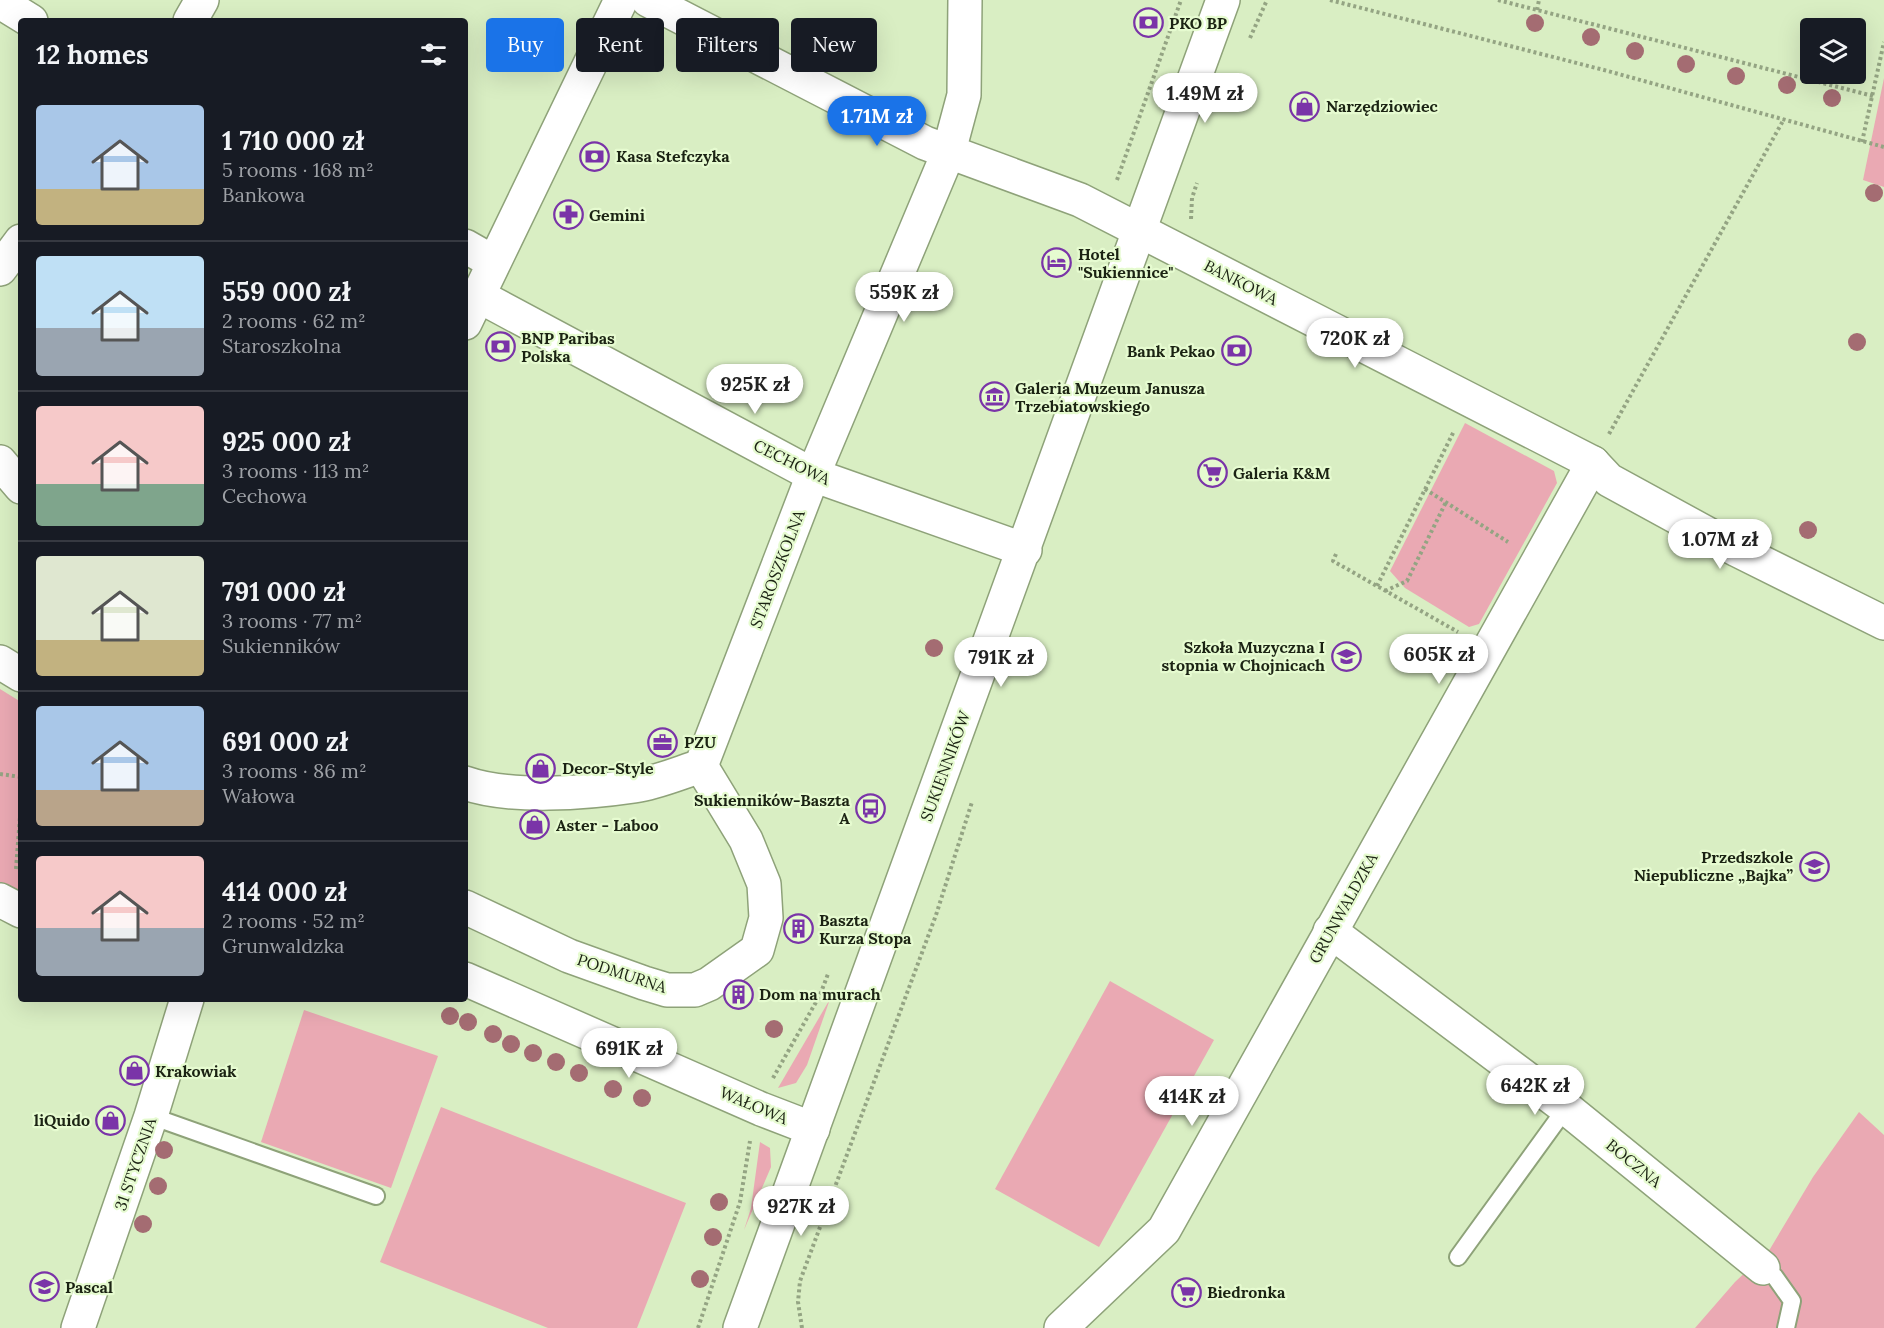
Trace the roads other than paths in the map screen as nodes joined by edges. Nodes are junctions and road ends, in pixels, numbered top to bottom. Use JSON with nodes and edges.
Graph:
{"nodes":[{"id":1,"x":202,"y":0,"type":"edge"},
{"id":2,"x":621,"y":0,"type":"edge"},
{"id":3,"x":648,"y":0,"type":"edge"},
{"id":4,"x":965,"y":0,"type":"edge"},
{"id":5,"x":1223,"y":0,"type":"edge"},
{"id":6,"x":0,"y":2,"type":"edge"},
{"id":7,"x":26,"y":18,"type":"edge"},
{"id":8,"x":192,"y":18,"type":"edge"},
{"id":9,"x":949,"y":151,"type":"junction"},
{"id":10,"x":1140,"y":230,"type":"junction"},
{"id":11,"x":18,"y":245,"type":"edge"},
{"id":12,"x":0,"y":269,"type":"edge"},
{"id":13,"x":478,"y":280,"type":"edge"},
{"id":14,"x":0,"y":462,"type":"edge"},
{"id":15,"x":1593,"y":464,"type":"junction"},
{"id":16,"x":813,"y":475,"type":"junction"},
{"id":17,"x":18,"y":483,"type":"edge"},
{"id":18,"x":1025,"y":550,"type":"junction"},
{"id":19,"x":1884,"y":623,"type":"edge"},
{"id":20,"x":0,"y":662,"type":"edge"},
{"id":21,"x":18,"y":673,"type":"edge"},
{"id":22,"x":701,"y":766,"type":"junction"},
{"id":23,"x":468,"y":784,"type":"edge"},
{"id":24,"x":468,"y":908,"type":"edge"},
{"id":25,"x":1330,"y":930,"type":"junction"},
{"id":26,"x":468,"y":980,"type":"edge"},
{"id":27,"x":186,"y":1002,"type":"edge"},
{"id":28,"x":1566,"y":1108,"type":"junction"},
{"id":29,"x":152,"y":1116,"type":"junction"},
{"id":30,"x":813,"y":1129,"type":"junction"},
{"id":31,"x":376,"y":1196,"type":"dead end"},
{"id":32,"x":1458,"y":1257,"type":"dead end"},
{"id":33,"x":1763,"y":1268,"type":"joint"},
{"id":34,"x":78,"y":1328,"type":"edge"},
{"id":35,"x":740,"y":1328,"type":"edge"},
{"id":36,"x":1061,"y":1328,"type":"edge"},
{"id":37,"x":1786,"y":1328,"type":"edge"}],
"edges":[{"from":1,"to":8,"type":"street"},
{"from":2,"to":13,"type":"street"},
{"from":3,"to":9,"type":"street","name":"BANKOWA"},
{"from":4,"to":9,"type":"street","name":"STAROSZKOLNA"},
{"from":5,"to":10,"type":"street","name":"SUKIENNIKÓW"},
{"from":6,"to":7,"type":"street"},
{"from":9,"to":10,"type":"street","name":"BANKOWA"},
{"from":9,"to":16,"type":"street","name":"STAROSZKOLNA"},
{"from":10,"to":15,"type":"street","name":"BANKOWA"},
{"from":10,"to":18,"type":"street","name":"SUKIENNIKÓW"},
{"from":11,"to":12,"type":"street"},
{"from":13,"to":16,"type":"street","name":"CECHOWA"},
{"from":14,"to":17,"type":"street"},
{"from":15,"to":19,"type":"street","name":"BANKOWA"},
{"from":15,"to":25,"type":"street","name":"GRUNWALDZKA"},
{"from":16,"to":18,"type":"street","name":"CECHOWA"},
{"from":16,"to":22,"type":"street","name":"STAROSZKOLNA"},
{"from":18,"to":30,"type":"street","name":"SUKIENNIKÓW"},
{"from":20,"to":21,"type":"street"},
{"from":22,"to":23,"type":"street"},
{"from":22,"to":24,"type":"street","name":"PODMURNA"},
{"from":25,"to":28,"type":"street","name":"BOCZNA"},
{"from":25,"to":36,"type":"street","name":"GRUNWALDZKA"},
{"from":26,"to":30,"type":"street","name":"WAŁOWA"},
{"from":27,"to":29,"type":"street","name":"31 STYCZNIA"},
{"from":28,"to":32,"type":"lane"},
{"from":28,"to":33,"type":"street","name":"BOCZNA"},
{"from":29,"to":31,"type":"lane"},
{"from":29,"to":34,"type":"street","name":"31 STYCZNIA"},
{"from":30,"to":35,"type":"street","name":"SUKIENNIKÓW"},
{"from":33,"to":37,"type":"lane"}]}
